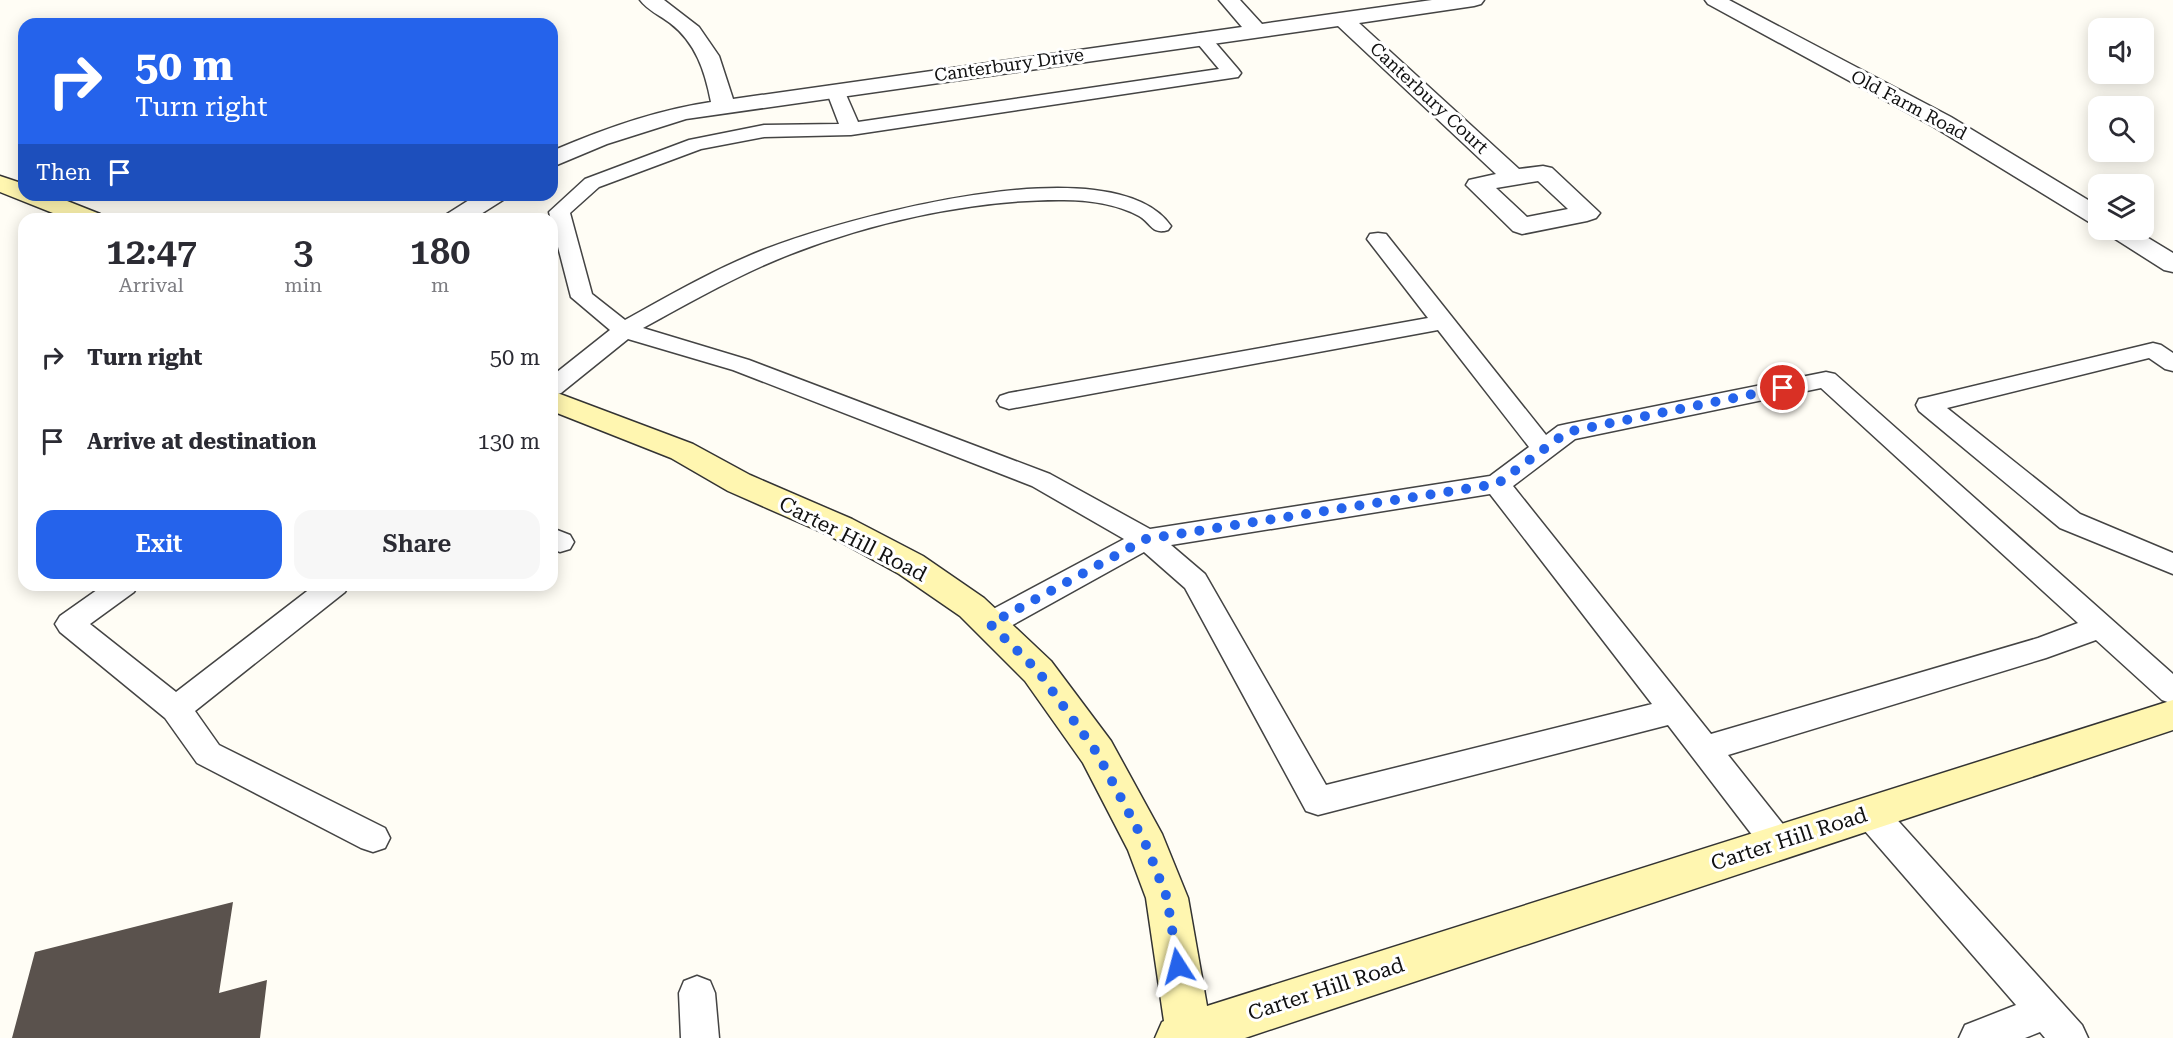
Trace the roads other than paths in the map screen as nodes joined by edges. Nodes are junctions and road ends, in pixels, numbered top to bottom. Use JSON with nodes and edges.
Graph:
{"nodes":[{"id":1,"x":651,"y":0,"type":"edge"},
{"id":2,"x":1229,"y":0,"type":"edge"},
{"id":3,"x":1474,"y":0,"type":"edge"},
{"id":4,"x":1715,"y":0,"type":"edge"},
{"id":5,"x":1343,"y":19,"type":"junction"},
{"id":6,"x":1256,"y":30,"type":"junction"},
{"id":7,"x":1202,"y":38,"type":"junction"},
{"id":8,"x":835,"y":90,"type":"junction"},
{"id":9,"x":723,"y":106,"type":"junction"},
{"id":10,"x":851,"y":129,"type":"junction"},
{"id":11,"x":558,"y":157,"type":"edge"},
{"id":12,"x":1514,"y":177,"type":"dead end"},
{"id":13,"x":0,"y":183,"type":"edge"},
{"id":14,"x":18,"y":190,"type":"edge"},
{"id":15,"x":45,"y":201,"type":"edge"},
{"id":16,"x":484,"y":201,"type":"edge"},
{"id":17,"x":2088,"y":211,"type":"edge"},
{"id":18,"x":76,"y":213,"type":"edge"},
{"id":19,"x":466,"y":213,"type":"edge"},
{"id":20,"x":1161,"y":226,"type":"dead end"},
{"id":21,"x":1378,"y":239,"type":"dead end"},
{"id":22,"x":2134,"y":240,"type":"edge"},
{"id":23,"x":2173,"y":264,"type":"edge"},
{"id":24,"x":1444,"y":322,"type":"junction"},
{"id":25,"x":624,"y":330,"type":"junction"},
{"id":26,"x":2173,"y":364,"type":"edge"},
{"id":27,"x":558,"y":399,"type":"edge"},
{"id":28,"x":1010,"y":401,"type":"dead end"},
{"id":29,"x":558,"y":403,"type":"edge"},
{"id":30,"x":1544,"y":449,"type":"junction"},
{"id":31,"x":1497,"y":484,"type":"junction"},
{"id":32,"x":1146,"y":539,"type":"junction"},
{"id":33,"x":2173,"y":564,"type":"edge"},
{"id":34,"x":116,"y":591,"type":"edge"},
{"id":35,"x":326,"y":591,"type":"edge"},
{"id":36,"x":990,"y":624,"type":"junction"},
{"id":37,"x":2100,"y":627,"type":"junction"},
{"id":38,"x":2173,"y":692,"type":"edge"},
{"id":39,"x":176,"y":710,"type":"junction"},
{"id":40,"x":1676,"y":711,"type":"junction"},
{"id":41,"x":2173,"y":715,"type":"edge"},
{"id":42,"x":1706,"y":749,"type":"junction"},
{"id":43,"x":1870,"y":813,"type":"junction"},
{"id":44,"x":372,"y":838,"type":"dead end"},
{"id":45,"x":1778,"y":843,"type":"junction"},
{"id":46,"x":697,"y":993,"type":"dead end"},
{"id":47,"x":2057,"y":1025,"type":"edge"},
{"id":48,"x":1186,"y":1037,"type":"edge"},
{"id":49,"x":700,"y":1038,"type":"edge"},
{"id":50,"x":1978,"y":1038,"type":"edge"}],
"edges":[{"from":1,"to":9,"type":"street"},
{"from":2,"to":6,"type":"street"},
{"from":3,"to":5,"type":"street","name":"Canterbury Drive"},
{"from":4,"to":17,"type":"street","name":"Old Farm Road"},
{"from":5,"to":6,"type":"street","name":"Canterbury Drive"},
{"from":5,"to":12,"type":"street","name":"Canterbury Court"},
{"from":6,"to":7,"type":"street","name":"Canterbury Drive"},
{"from":7,"to":8,"type":"street","name":"Canterbury Drive"},
{"from":7,"to":10,"type":"lane"},
{"from":8,"to":9,"type":"street","name":"Canterbury Drive"},
{"from":8,"to":10,"type":"lane"},
{"from":9,"to":11,"type":"street","name":"Canterbury Drive"},
{"from":10,"to":25,"type":"lane"},
{"from":13,"to":14,"type":"main road"},
{"from":15,"to":18,"type":"main road"},
{"from":16,"to":19,"type":"street"},
{"from":20,"to":25,"type":"lane"},
{"from":21,"to":24,"type":"lane"},
{"from":22,"to":23,"type":"street"},
{"from":24,"to":28,"type":"lane"},
{"from":24,"to":30,"type":"lane"},
{"from":25,"to":27,"type":"lane"},
{"from":25,"to":32,"type":"lane"},
{"from":26,"to":33,"type":"lane"},
{"from":29,"to":36,"type":"main road","name":"Carter Hill Road"},
{"from":30,"to":31,"type":"lane"},
{"from":30,"to":37,"type":"lane"},
{"from":31,"to":32,"type":"lane"},
{"from":31,"to":40,"type":"lane"},
{"from":32,"to":36,"type":"lane"},
{"from":32,"to":40,"type":"lane"},
{"from":34,"to":39,"type":"lane"},
{"from":35,"to":39,"type":"lane"},
{"from":36,"to":48,"type":"main road","name":"Carter Hill Road"},
{"from":37,"to":38,"type":"lane"},
{"from":37,"to":42,"type":"lane"},
{"from":39,"to":44,"type":"lane"},
{"from":40,"to":42,"type":"lane"},
{"from":41,"to":43,"type":"main road","name":"Carter Hill Road"},
{"from":42,"to":45,"type":"lane"},
{"from":43,"to":45,"type":"main road","name":"Carter Hill Road"},
{"from":43,"to":47,"type":"lane"},
{"from":45,"to":48,"type":"main road","name":"Carter Hill Road"},
{"from":46,"to":49,"type":"lane"},
{"from":47,"to":50,"type":"lane"}]}
